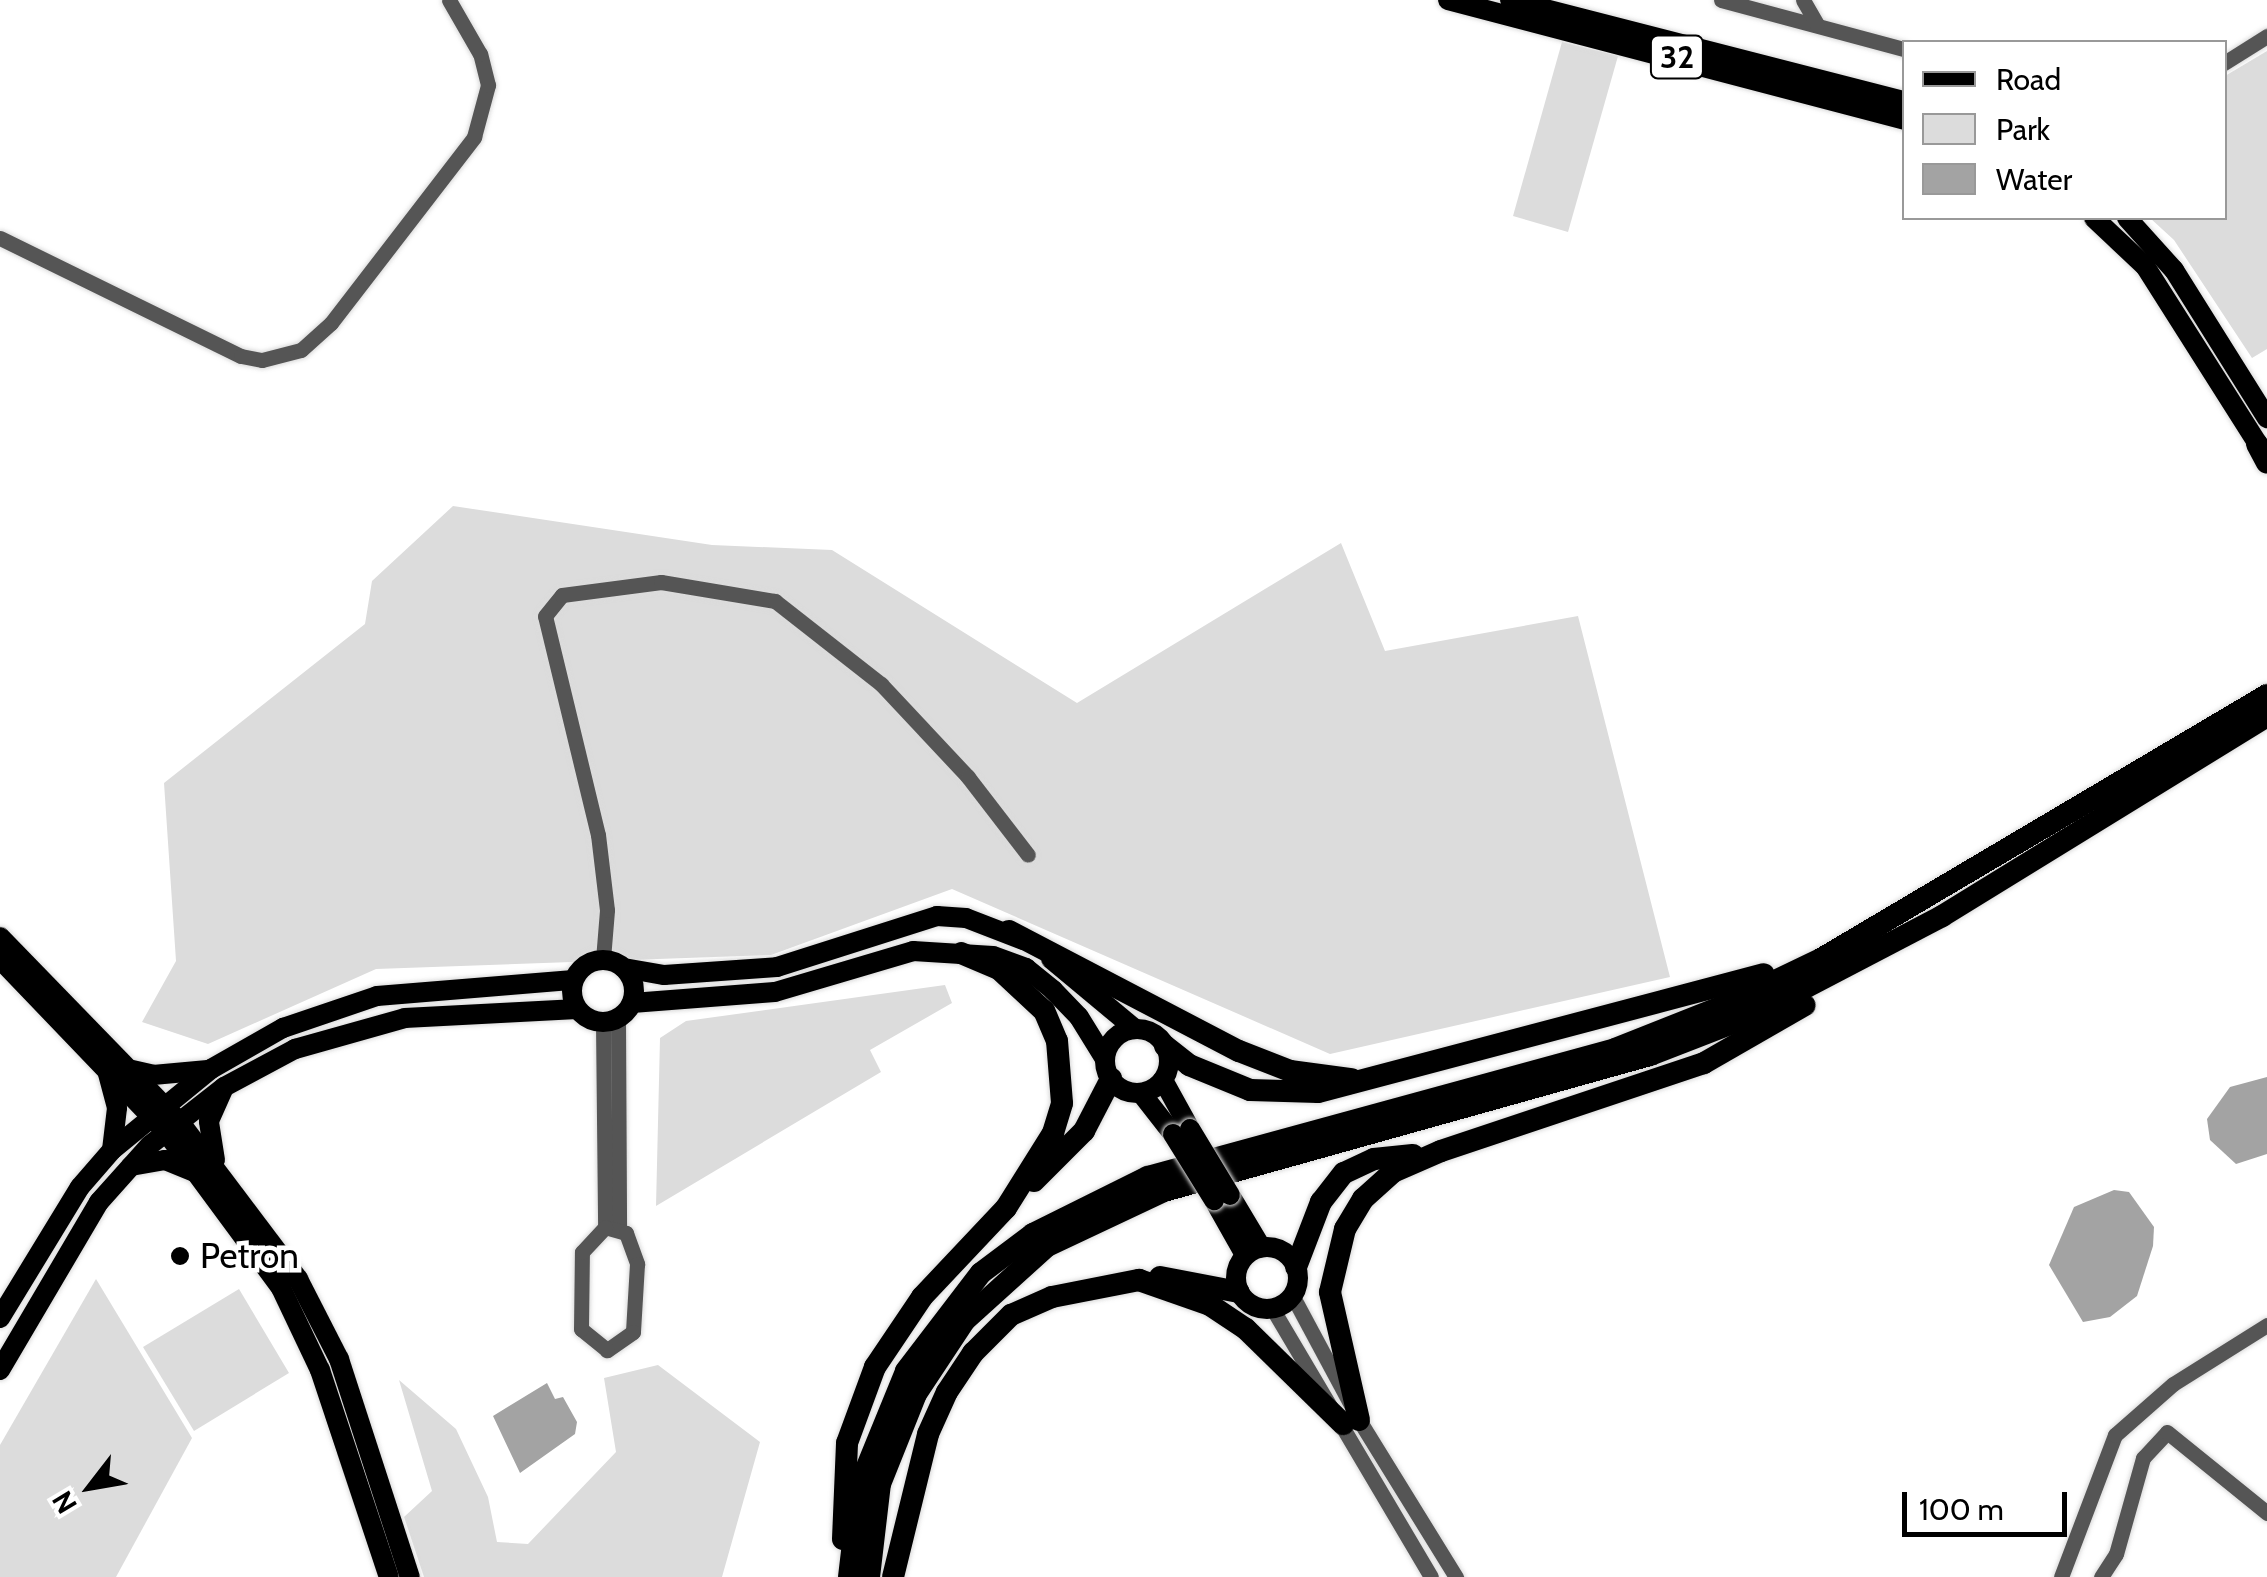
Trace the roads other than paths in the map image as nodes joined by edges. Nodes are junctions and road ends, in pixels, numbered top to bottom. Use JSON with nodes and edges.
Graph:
{"nodes":[{"id":1,"x":449,"y":0,"type":"edge"},
{"id":2,"x":1448,"y":0,"type":"edge"},
{"id":3,"x":1510,"y":0,"type":"edge"},
{"id":4,"x":1721,"y":0,"type":"edge"},
{"id":5,"x":1803,"y":0,"type":"edge"},
{"id":6,"x":1817,"y":24,"type":"junction"},
{"id":7,"x":2267,"y":36,"type":"edge"},
{"id":8,"x":1902,"y":48,"type":"edge"},
{"id":9,"x":2227,"y":61,"type":"edge"},
{"id":10,"x":1902,"y":101,"type":"edge"},
{"id":11,"x":1902,"y":119,"type":"edge"},
{"id":12,"x":2096,"y":220,"type":"edge"},
{"id":13,"x":2129,"y":220,"type":"edge"},
{"id":14,"x":0,"y":238,"type":"edge"},
{"id":15,"x":2267,"y":418,"type":"edge"},
{"id":16,"x":2264,"y":455,"type":"edge"},
{"id":17,"x":2267,"y":682,"type":"edge"},
{"id":18,"x":2267,"y":696,"type":"edge"},
{"id":19,"x":2267,"y":719,"type":"edge"},
{"id":20,"x":2234,"y":725,"type":"junction"},
{"id":21,"x":1028,"y":855,"type":"dead end"},
{"id":22,"x":1942,"y":916,"type":"junction"},
{"id":23,"x":1009,"y":931,"type":"junction"},
{"id":24,"x":0,"y":937,"type":"edge"},
{"id":25,"x":962,"y":953,"type":"junction"},
{"id":26,"x":0,"y":959,"type":"edge"},
{"id":27,"x":604,"y":959,"type":"junction"},
{"id":28,"x":1821,"y":959,"type":"junction"},
{"id":29,"x":624,"y":968,"type":"junction"},
{"id":30,"x":573,"y":980,"type":"junction"},
{"id":31,"x":577,"y":1009,"type":"junction"},
{"id":32,"x":617,"y":1015,"type":"junction"},
{"id":33,"x":1135,"y":1028,"type":"junction"},
{"id":34,"x":1166,"y":1046,"type":"junction"},
{"id":35,"x":210,"y":1069,"type":"junction"},
{"id":36,"x":1108,"y":1069,"type":"junction"},
{"id":37,"x":117,"y":1070,"type":"junction"},
{"id":38,"x":1163,"y":1080,"type":"junction"},
{"id":39,"x":1366,"y":1080,"type":"junction"},
{"id":40,"x":224,"y":1087,"type":"junction"},
{"id":41,"x":1141,"y":1092,"type":"junction"},
{"id":42,"x":165,"y":1119,"type":"junction"},
{"id":43,"x":1182,"y":1132,"type":"junction"},
{"id":44,"x":112,"y":1150,"type":"junction"},
{"id":45,"x":1441,"y":1151,"type":"junction"},
{"id":46,"x":129,"y":1166,"type":"junction"},
{"id":47,"x":196,"y":1173,"type":"junction"},
{"id":48,"x":218,"y":1173,"type":"junction"},
{"id":49,"x":1006,"y":1208,"type":"junction"},
{"id":50,"x":612,"y":1227,"type":"junction"},
{"id":51,"x":1253,"y":1251,"type":"junction"},
{"id":52,"x":1296,"y":1267,"type":"junction"},
{"id":53,"x":1139,"y":1280,"type":"junction"},
{"id":54,"x":1240,"y":1292,"type":"junction"},
{"id":55,"x":1292,"y":1295,"type":"junction"},
{"id":56,"x":1272,"y":1308,"type":"junction"},
{"id":57,"x":0,"y":1318,"type":"edge"},
{"id":58,"x":2267,"y":1325,"type":"edge"},
{"id":59,"x":0,"y":1370,"type":"edge"},
{"id":60,"x":1351,"y":1422,"type":"junction"},
{"id":61,"x":2267,"y":1513,"type":"edge"},
{"id":62,"x":389,"y":1577,"type":"edge"},
{"id":63,"x":410,"y":1577,"type":"edge"},
{"id":64,"x":848,"y":1577,"type":"edge"},
{"id":65,"x":869,"y":1577,"type":"edge"},
{"id":66,"x":892,"y":1577,"type":"edge"},
{"id":67,"x":1431,"y":1577,"type":"edge"},
{"id":68,"x":1456,"y":1577,"type":"edge"},
{"id":69,"x":2061,"y":1577,"type":"edge"},
{"id":70,"x":2102,"y":1577,"type":"edge"}],
"edges":[{"from":1,"to":14,"type":"street"},
{"from":2,"to":11,"type":"main road","number":"32"},
{"from":3,"to":10,"type":"main road","number":"32"},
{"from":4,"to":6,"type":"street"},
{"from":5,"to":6,"type":"street"},
{"from":6,"to":8,"type":"street"},
{"from":7,"to":9,"type":"street"},
{"from":12,"to":16,"type":"main road"},
{"from":13,"to":15,"type":"main road"},
{"from":17,"to":20,"type":"highway"},
{"from":18,"to":20,"type":"highway"},
{"from":19,"to":20,"type":"highway"},
{"from":20,"to":22,"type":"highway"},
{"from":20,"to":28,"type":"highway"},
{"from":21,"to":27,"type":"street"},
{"from":22,"to":45,"type":"highway"},
{"from":22,"to":65,"type":"highway"},
{"from":23,"to":29,"type":"main road"},
{"from":23,"to":33,"type":"main road"},
{"from":23,"to":39,"type":"highway"},
{"from":24,"to":37,"type":"main road"},
{"from":25,"to":32,"type":"main road"},
{"from":25,"to":36,"type":"main road"},
{"from":25,"to":49,"type":"highway"},
{"from":26,"to":37,"type":"main road"},
{"from":27,"to":29,"type":"main road"},
{"from":27,"to":30,"type":"main road"},
{"from":28,"to":39,"type":"highway"},
{"from":28,"to":64,"type":"highway"},
{"from":29,"to":32,"type":"main road"},
{"from":30,"to":31,"type":"main road"},
{"from":30,"to":35,"type":"main road"},
{"from":31,"to":32,"type":"main road"},
{"from":31,"to":40,"type":"main road"},
{"from":32,"to":50,"type":"street"},
{"from":33,"to":34,"type":"main road"},
{"from":33,"to":36,"type":"main road"},
{"from":34,"to":38,"type":"main road"},
{"from":34,"to":39,"type":"highway"},
{"from":35,"to":37,"type":"main road"},
{"from":35,"to":42,"type":"main road"},
{"from":36,"to":41,"type":"main road"},
{"from":36,"to":49,"type":"highway"},
{"from":37,"to":42,"type":"main road"},
{"from":37,"to":44,"type":"main road"},
{"from":38,"to":41,"type":"main road"},
{"from":38,"to":43,"type":"main road"},
{"from":40,"to":42,"type":"main road"},
{"from":40,"to":48,"type":"main road"},
{"from":41,"to":43,"type":"main road"},
{"from":42,"to":44,"type":"main road"},
{"from":42,"to":46,"type":"main road"},
{"from":42,"to":47,"type":"main road"},
{"from":42,"to":48,"type":"main road"},
{"from":43,"to":51,"type":"main road","bridge":true},
{"from":44,"to":57,"type":"main road"},
{"from":45,"to":52,"type":"highway"},
{"from":45,"to":60,"type":"highway"},
{"from":46,"to":47,"type":"main road"},
{"from":46,"to":59,"type":"main road"},
{"from":47,"to":62,"type":"main road"},
{"from":48,"to":63,"type":"main road"},
{"from":49,"to":64,"type":"highway"},
{"from":50,"to":50,"type":"street"},
{"from":51,"to":52,"type":"main road"},
{"from":51,"to":54,"type":"main road"},
{"from":52,"to":55,"type":"main road"},
{"from":53,"to":54,"type":"highway"},
{"from":53,"to":60,"type":"highway"},
{"from":53,"to":66,"type":"highway"},
{"from":54,"to":56,"type":"main road"},
{"from":55,"to":56,"type":"main road"},
{"from":55,"to":60,"type":"street"},
{"from":56,"to":60,"type":"street"},
{"from":58,"to":69,"type":"street"},
{"from":60,"to":67,"type":"street"},
{"from":60,"to":68,"type":"street"},
{"from":61,"to":70,"type":"street"}]}
